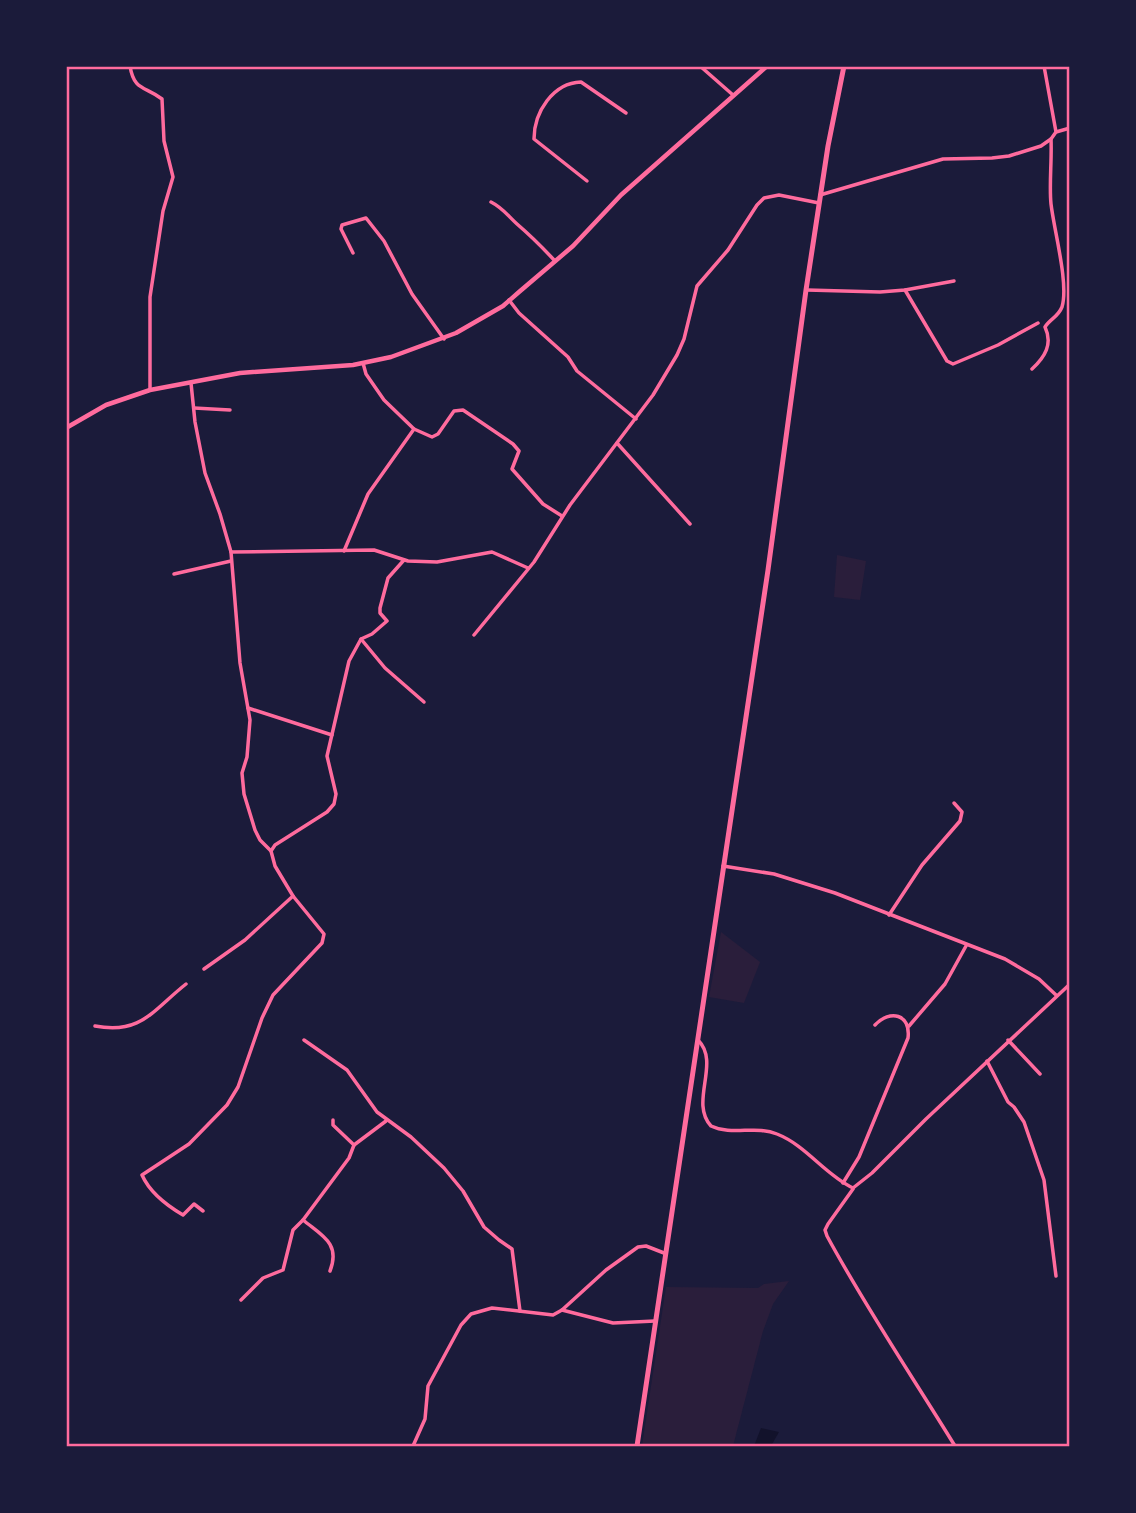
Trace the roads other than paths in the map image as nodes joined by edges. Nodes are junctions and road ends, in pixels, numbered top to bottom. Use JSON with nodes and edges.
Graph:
{"nodes":[{"id":1,"x":130,"y":66,"type":"edge"},
{"id":2,"x":700,"y":66,"type":"edge"},
{"id":3,"x":767,"y":66,"type":"edge"},
{"id":4,"x":844,"y":66,"type":"edge"},
{"id":5,"x":1044,"y":66,"type":"edge"},
{"id":6,"x":733,"y":95,"type":"junction"},
{"id":7,"x":626,"y":113,"type":"dead end"},
{"id":8,"x":1069,"y":128,"type":"edge"},
{"id":9,"x":1056,"y":132,"type":"junction"},
{"id":10,"x":1051,"y":139,"type":"junction"},
{"id":11,"x":587,"y":181,"type":"dead end"},
{"id":12,"x":820,"y":195,"type":"junction"},
{"id":13,"x":491,"y":202,"type":"dead end"},
{"id":14,"x":819,"y":203,"type":"junction"},
{"id":15,"x":353,"y":253,"type":"dead end"},
{"id":16,"x":555,"y":261,"type":"junction"},
{"id":17,"x":954,"y":281,"type":"dead end"},
{"id":18,"x":806,"y":290,"type":"junction"},
{"id":19,"x":905,"y":290,"type":"junction"},
{"id":20,"x":509,"y":300,"type":"junction"},
{"id":21,"x":1038,"y":323,"type":"dead end"},
{"id":22,"x":444,"y":339,"type":"junction"},
{"id":23,"x":363,"y":363,"type":"junction"},
{"id":24,"x":1032,"y":369,"type":"dead end"},
{"id":25,"x":191,"y":383,"type":"junction"},
{"id":26,"x":150,"y":390,"type":"junction"},
{"id":27,"x":194,"y":408,"type":"junction"},
{"id":28,"x":230,"y":410,"type":"dead end"},
{"id":29,"x":635,"y":418,"type":"junction"},
{"id":30,"x":66,"y":428,"type":"edge"},
{"id":31,"x":414,"y":429,"type":"junction"},
{"id":32,"x":617,"y":443,"type":"junction"},
{"id":33,"x":562,"y":516,"type":"junction"},
{"id":34,"x":690,"y":524,"type":"dead end"},
{"id":35,"x":344,"y":551,"type":"junction"},
{"id":36,"x":231,"y":552,"type":"junction"},
{"id":37,"x":404,"y":560,"type":"junction"},
{"id":38,"x":231,"y":561,"type":"junction"},
{"id":39,"x":528,"y":568,"type":"junction"},
{"id":40,"x":174,"y":575,"type":"dead end"},
{"id":41,"x":474,"y":635,"type":"dead end"},
{"id":42,"x":361,"y":639,"type":"junction"},
{"id":43,"x":424,"y":702,"type":"dead end"},
{"id":44,"x":248,"y":708,"type":"junction"},
{"id":45,"x":332,"y":734,"type":"junction"},
{"id":46,"x":954,"y":803,"type":"dead end"},
{"id":47,"x":271,"y":851,"type":"junction"},
{"id":48,"x":723,"y":866,"type":"junction"},
{"id":49,"x":293,"y":896,"type":"junction"},
{"id":50,"x":889,"y":915,"type":"junction"},
{"id":51,"x":967,"y":945,"type":"junction"},
{"id":52,"x":204,"y":969,"type":"dead end"},
{"id":53,"x":186,"y":984,"type":"dead end"},
{"id":54,"x":1069,"y":984,"type":"edge"},
{"id":55,"x":1056,"y":995,"type":"junction"},
{"id":56,"x":875,"y":1025,"type":"dead end"},
{"id":57,"x":95,"y":1026,"type":"dead end"},
{"id":58,"x":909,"y":1026,"type":"junction"},
{"id":59,"x":304,"y":1040,"type":"dead end"},
{"id":60,"x":1008,"y":1040,"type":"junction"},
{"id":61,"x":698,"y":1041,"type":"junction"},
{"id":62,"x":986,"y":1061,"type":"junction"},
{"id":63,"x":1040,"y":1074,"type":"dead end"},
{"id":64,"x":333,"y":1120,"type":"dead end"},
{"id":65,"x":386,"y":1121,"type":"junction"},
{"id":66,"x":354,"y":1145,"type":"junction"},
{"id":67,"x":842,"y":1183,"type":"junction"},
{"id":68,"x":853,"y":1188,"type":"junction"},
{"id":69,"x":203,"y":1211,"type":"dead end"},
{"id":70,"x":303,"y":1220,"type":"junction"},
{"id":71,"x":664,"y":1253,"type":"junction"},
{"id":72,"x":330,"y":1270,"type":"dead end"},
{"id":73,"x":1056,"y":1276,"type":"dead end"},
{"id":74,"x":241,"y":1300,"type":"dead end"},
{"id":75,"x":562,"y":1310,"type":"junction"},
{"id":76,"x":520,"y":1311,"type":"junction"},
{"id":77,"x":655,"y":1321,"type":"junction"},
{"id":78,"x":413,"y":1447,"type":"edge"},
{"id":79,"x":637,"y":1447,"type":"edge"},
{"id":80,"x":955,"y":1447,"type":"edge"}],
"edges":[{"from":1,"to":26,"type":"street"},
{"from":2,"to":6,"type":"street"},
{"from":3,"to":6,"type":"street"},
{"from":4,"to":12,"type":"highway"},
{"from":5,"to":9,"type":"street"},
{"from":6,"to":16,"type":"street"},
{"from":7,"to":11,"type":"street"},
{"from":8,"to":9,"type":"street"},
{"from":9,"to":10,"type":"street"},
{"from":10,"to":12,"type":"street"},
{"from":10,"to":24,"type":"street"},
{"from":12,"to":14,"type":"highway"},
{"from":13,"to":16,"type":"street"},
{"from":14,"to":18,"type":"highway"},
{"from":14,"to":29,"type":"street"},
{"from":15,"to":22,"type":"street"},
{"from":16,"to":20,"type":"street"},
{"from":17,"to":19,"type":"street"},
{"from":18,"to":19,"type":"street"},
{"from":18,"to":48,"type":"highway"},
{"from":19,"to":21,"type":"street"},
{"from":20,"to":22,"type":"street"},
{"from":20,"to":29,"type":"street"},
{"from":22,"to":23,"type":"street"},
{"from":23,"to":25,"type":"street"},
{"from":23,"to":31,"type":"street"},
{"from":25,"to":26,"type":"street"},
{"from":25,"to":27,"type":"street"},
{"from":26,"to":30,"type":"street"},
{"from":27,"to":28,"type":"street"},
{"from":27,"to":36,"type":"street"},
{"from":29,"to":32,"type":"street"},
{"from":31,"to":33,"type":"street"},
{"from":31,"to":35,"type":"street"},
{"from":32,"to":33,"type":"street"},
{"from":32,"to":34,"type":"street"},
{"from":33,"to":39,"type":"street"},
{"from":35,"to":36,"type":"street"},
{"from":35,"to":37,"type":"street"},
{"from":36,"to":38,"type":"street"},
{"from":37,"to":39,"type":"street"},
{"from":37,"to":42,"type":"street"},
{"from":38,"to":40,"type":"street"},
{"from":38,"to":44,"type":"street"},
{"from":39,"to":41,"type":"street"},
{"from":42,"to":43,"type":"street"},
{"from":42,"to":45,"type":"street"},
{"from":44,"to":45,"type":"street"},
{"from":44,"to":47,"type":"street"},
{"from":45,"to":47,"type":"street"},
{"from":46,"to":50,"type":"street"},
{"from":47,"to":49,"type":"street"},
{"from":48,"to":50,"type":"street"},
{"from":48,"to":61,"type":"highway"},
{"from":49,"to":52,"type":"street"},
{"from":49,"to":69,"type":"street"},
{"from":50,"to":51,"type":"street"},
{"from":51,"to":55,"type":"street"},
{"from":51,"to":58,"type":"street"},
{"from":53,"to":57,"type":"street"},
{"from":54,"to":55,"type":"street"},
{"from":55,"to":60,"type":"street"},
{"from":56,"to":58,"type":"street"},
{"from":58,"to":67,"type":"street"},
{"from":59,"to":65,"type":"street"},
{"from":60,"to":62,"type":"street"},
{"from":60,"to":63,"type":"street"},
{"from":61,"to":67,"type":"street"},
{"from":61,"to":71,"type":"highway"},
{"from":62,"to":68,"type":"street"},
{"from":62,"to":73,"type":"street"},
{"from":64,"to":66,"type":"street"},
{"from":65,"to":66,"type":"street"},
{"from":65,"to":76,"type":"street"},
{"from":66,"to":70,"type":"street"},
{"from":67,"to":68,"type":"street"},
{"from":68,"to":80,"type":"street"},
{"from":70,"to":72,"type":"street"},
{"from":70,"to":74,"type":"street"},
{"from":71,"to":75,"type":"street"},
{"from":71,"to":77,"type":"highway"},
{"from":75,"to":76,"type":"street"},
{"from":75,"to":77,"type":"street"},
{"from":76,"to":78,"type":"street"},
{"from":77,"to":79,"type":"highway"}]}
